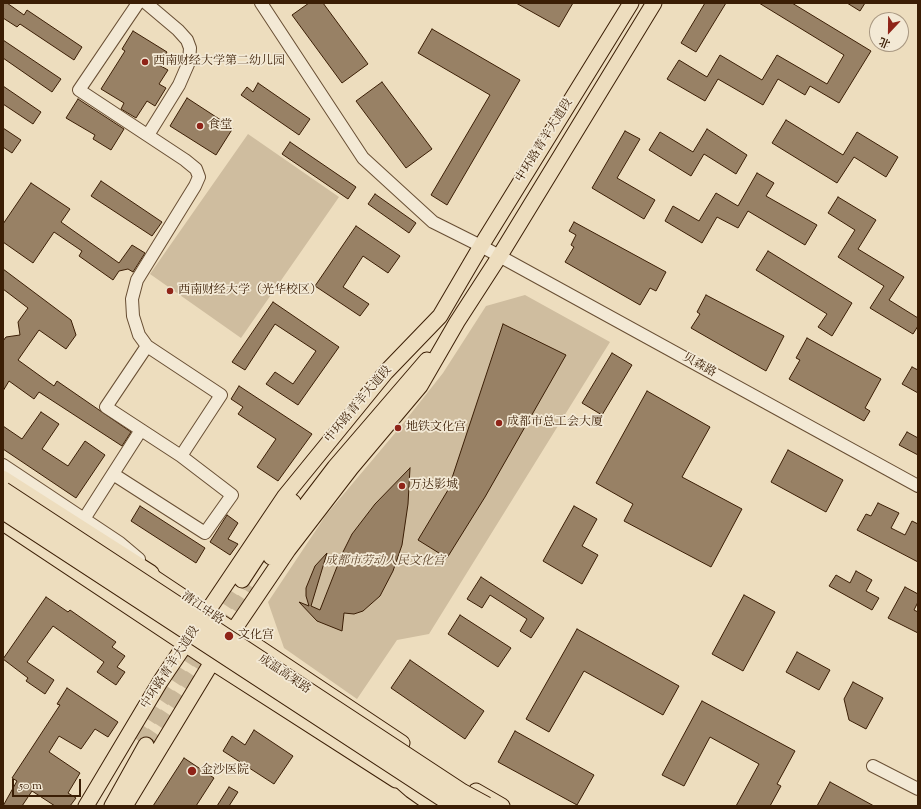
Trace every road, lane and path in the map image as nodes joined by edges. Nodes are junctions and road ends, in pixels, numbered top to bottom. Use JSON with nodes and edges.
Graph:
{"nodes":[{"id":1,"x":138,"y":3,"type":"edge"},
{"id":2,"x":146,"y":3,"type":"edge"},
{"id":3,"x":261,"y":3,"type":"edge"},
{"id":4,"x":631,"y":3,"type":"edge"},
{"id":5,"x":654,"y":3,"type":"edge"},
{"id":6,"x":148,"y":135,"type":"junction"},
{"id":7,"x":480,"y":246,"type":"junction"},
{"id":8,"x":499,"y":257,"type":"junction"},
{"id":9,"x":440,"y":316,"type":"junction"},
{"id":10,"x":457,"y":322,"type":"junction"},
{"id":11,"x":147,"y":346,"type":"junction"},
{"id":12,"x":141,"y":430,"type":"junction"},
{"id":13,"x":181,"y":456,"type":"junction"},
{"id":14,"x":3,"y":465,"type":"edge"},
{"id":15,"x":113,"y":474,"type":"junction"},
{"id":16,"x":3,"y":481,"type":"edge"},
{"id":17,"x":918,"y":486,"type":"edge"},
{"id":18,"x":3,"y":491,"type":"edge"},
{"id":19,"x":3,"y":510,"type":"edge"},
{"id":20,"x":84,"y":519,"type":"junction"},
{"id":21,"x":3,"y":523,"type":"edge"},
{"id":22,"x":150,"y":574,"type":"junction"},
{"id":23,"x":191,"y":601,"type":"junction"},
{"id":24,"x":207,"y":612,"type":"junction"},
{"id":25,"x":234,"y":630,"type":"junction"},
{"id":26,"x":186,"y":644,"type":"junction"},
{"id":27,"x":212,"y":662,"type":"junction"},
{"id":28,"x":362,"y":745,"type":"junction"},
{"id":29,"x":873,"y":766,"type":"dead end"},
{"id":30,"x":458,"y":780,"type":"junction"},
{"id":31,"x":918,"y":790,"type":"edge"},
{"id":32,"x":86,"y":806,"type":"edge"},
{"id":33,"x":97,"y":806,"type":"edge"},
{"id":34,"x":112,"y":806,"type":"edge"},
{"id":35,"x":125,"y":806,"type":"edge"},
{"id":36,"x":436,"y":806,"type":"edge"},
{"id":37,"x":456,"y":806,"type":"edge"},
{"id":38,"x":481,"y":806,"type":"edge"},
{"id":39,"x":486,"y":806,"type":"edge"},
{"id":40,"x":502,"y":806,"type":"edge"}],
"edges":[{"from":1,"to":6,"type":"street"},
{"from":2,"to":6,"type":"street"},
{"from":3,"to":7,"type":"street","name":"贝森路"},
{"from":4,"to":7,"type":"main road","name":"中环路青羊大道段"},
{"from":5,"to":8,"type":"main road","name":"中环路青羊大道段"},
{"from":6,"to":11,"type":"street"},
{"from":7,"to":8,"type":"street","name":"贝森路"},
{"from":7,"to":9,"type":"main road","name":"中环路青羊大道段"},
{"from":8,"to":10,"type":"main road","name":"中环路青羊大道段"},
{"from":8,"to":17,"type":"street","name":"贝森路"},
{"from":9,"to":10,"type":"main road"},
{"from":9,"to":24,"type":"main road","name":"中环路青羊大道段"},
{"from":10,"to":25,"type":"main road","name":"中环路青羊大道段"},
{"from":11,"to":12,"type":"street"},
{"from":11,"to":13,"type":"street"},
{"from":12,"to":13,"type":"street"},
{"from":12,"to":15,"type":"street"},
{"from":13,"to":15,"type":"street"},
{"from":14,"to":20,"type":"street"},
{"from":15,"to":20,"type":"street"},
{"from":16,"to":22,"type":"highway"},
{"from":16,"to":22,"type":"main road","name":"清江中路"},
{"from":18,"to":39,"type":"highway","name":"成温高架路","bridge":true},
{"from":19,"to":28,"type":"highway","name":"成温高架路","bridge":true},
{"from":20,"to":23,"type":"street"},
{"from":21,"to":26,"type":"main road"},
{"from":22,"to":23,"type":"main road","name":"清江中路"},
{"from":23,"to":24,"type":"main road","name":"清江中路"},
{"from":24,"to":25,"type":"main road","name":"清江中路"},
{"from":24,"to":26,"type":"main road","name":"中环路青羊大道段"},
{"from":25,"to":27,"type":"main road","name":"中环路青羊大道段"},
{"from":25,"to":30,"type":"main road","name":"清江中路"},
{"from":26,"to":27,"type":"main road"},
{"from":26,"to":32,"type":"main road","name":"中环路青羊大道段"},
{"from":27,"to":35,"type":"main road","name":"中环路青羊大道段"},
{"from":27,"to":36,"type":"main road"},
{"from":28,"to":36,"type":"highway","bridge":true},
{"from":28,"to":37,"type":"highway","name":"成温高架路","bridge":true},
{"from":29,"to":31,"type":"street"},
{"from":30,"to":38,"type":"main road"},
{"from":30,"to":40,"type":"main road"},
{"from":33,"to":34,"type":"main road"}]}
